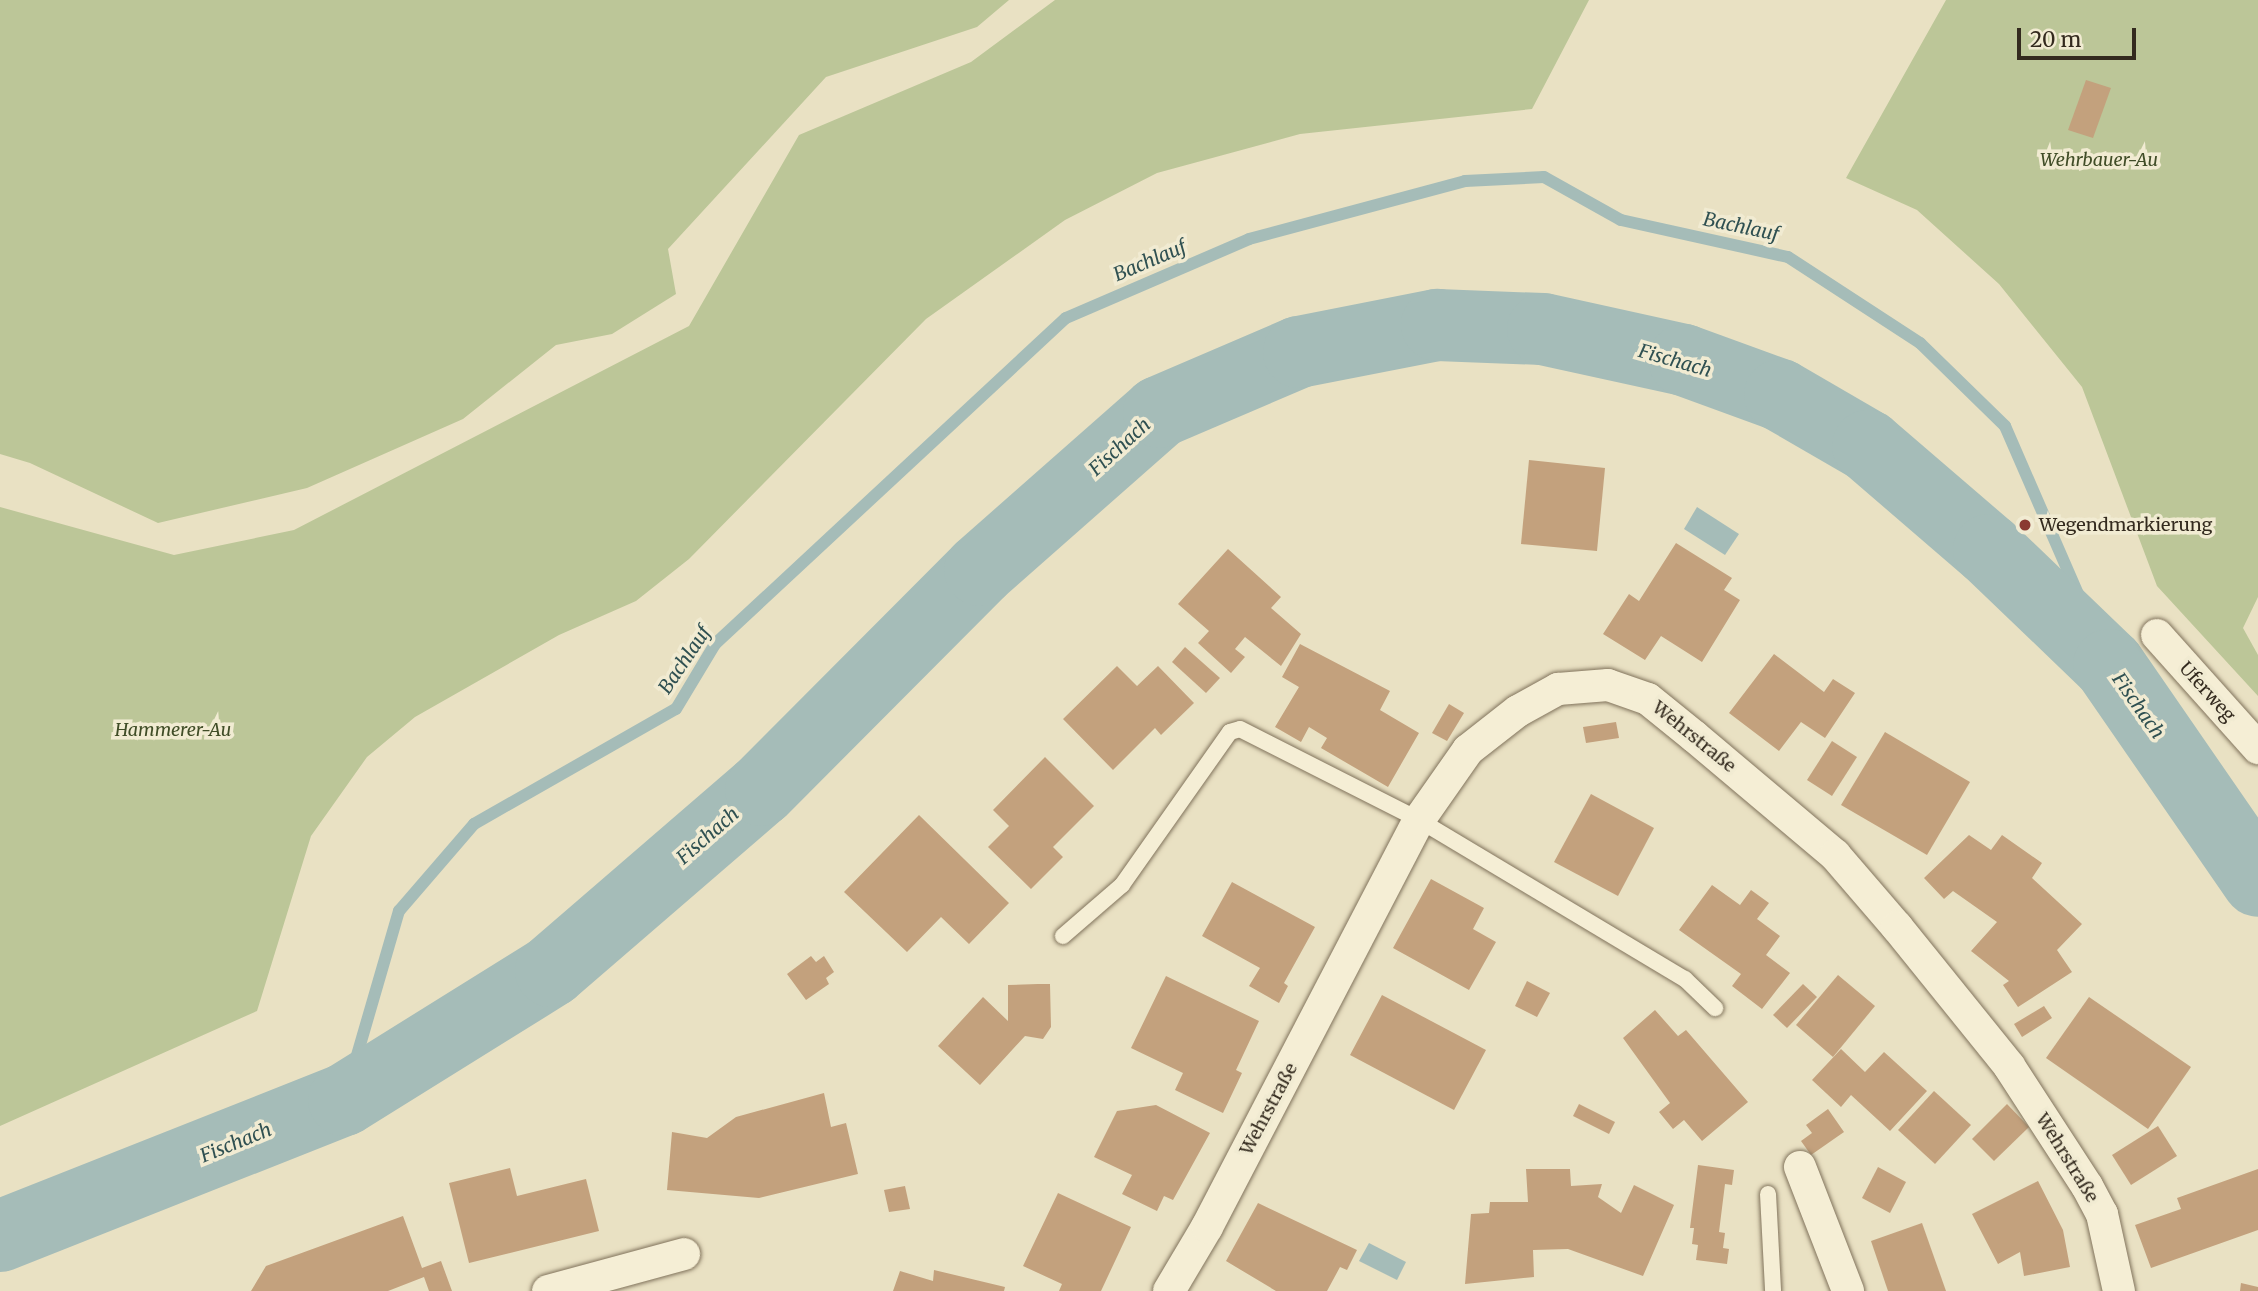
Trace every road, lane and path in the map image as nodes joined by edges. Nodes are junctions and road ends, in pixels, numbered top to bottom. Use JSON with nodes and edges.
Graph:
{"nodes":[{"id":1,"x":2157,"y":635,"type":"dead end"},
{"id":2,"x":2258,"y":748,"type":"edge"},
{"id":3,"x":1419,"y":820,"type":"junction"},
{"id":4,"x":1063,"y":936,"type":"dead end"},
{"id":5,"x":1715,"y":1008,"type":"dead end"},
{"id":6,"x":1800,"y":1167,"type":"dead end"},
{"id":7,"x":1769,"y":1194,"type":"dead end"},
{"id":8,"x":684,"y":1254,"type":"dead end"},
{"id":9,"x":548,"y":1291,"type":"edge"},
{"id":10,"x":1169,"y":1291,"type":"edge"},
{"id":11,"x":1773,"y":1291,"type":"edge"},
{"id":12,"x":1848,"y":1291,"type":"edge"},
{"id":13,"x":2119,"y":1291,"type":"edge"}],
"edges":[{"from":1,"to":2,"type":"street","name":"Uferweg"},
{"from":3,"to":4,"type":"lane"},
{"from":3,"to":5,"type":"lane"},
{"from":3,"to":10,"type":"street","name":"Wehrstraße"},
{"from":3,"to":13,"type":"street","name":"Wehrstraße"},
{"from":6,"to":12,"type":"street"},
{"from":7,"to":11,"type":"lane"},
{"from":8,"to":9,"type":"street"}]}
